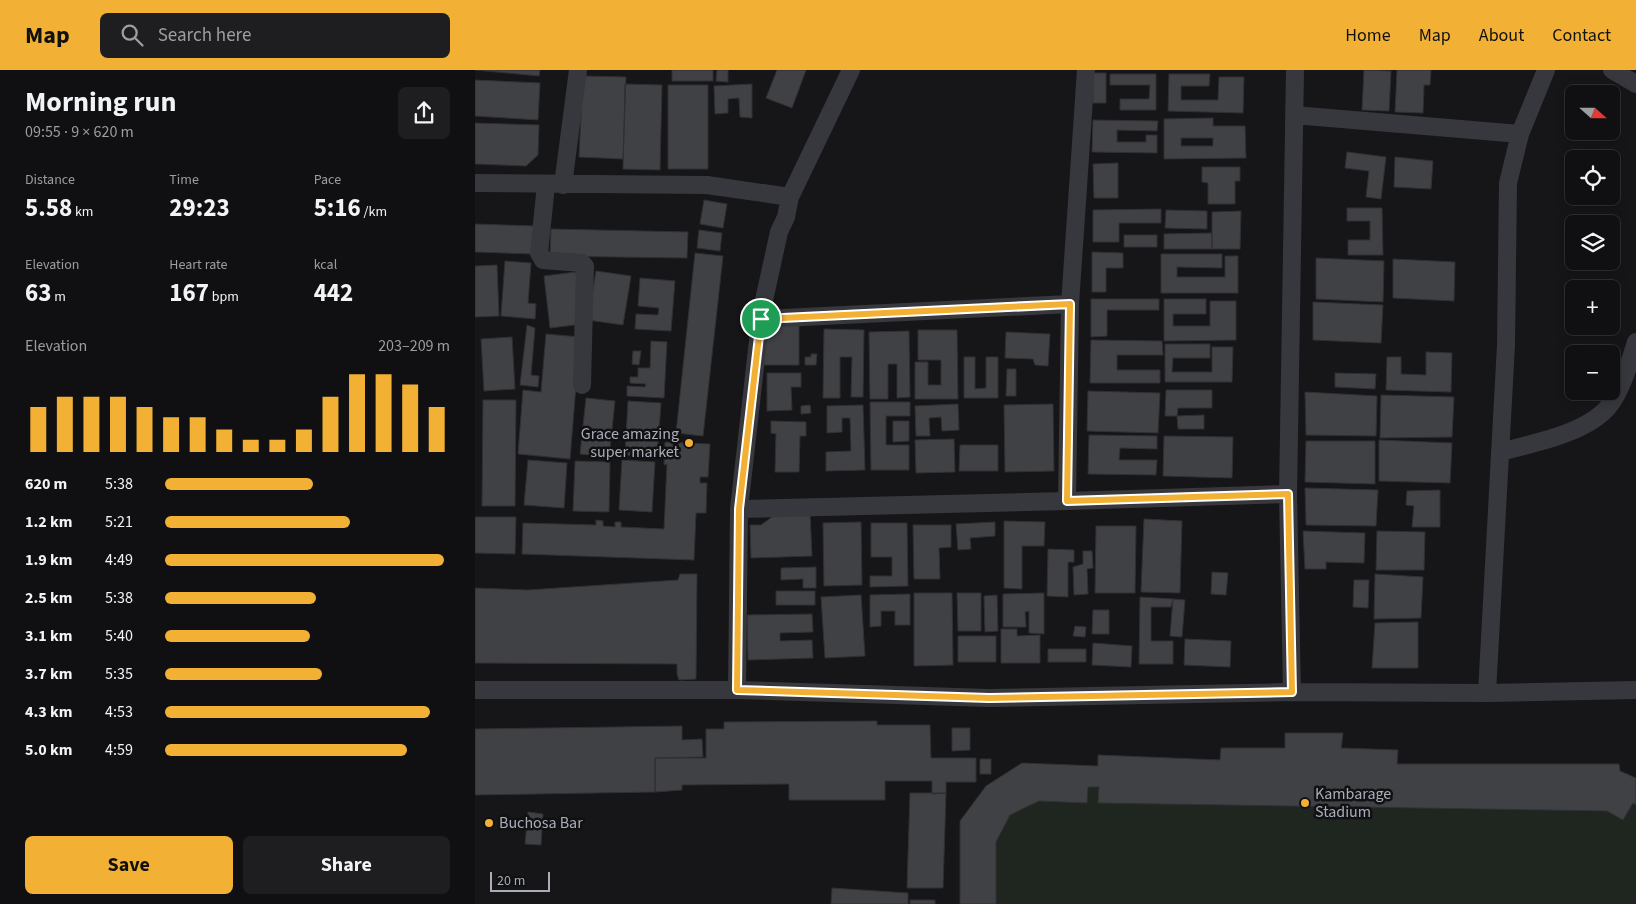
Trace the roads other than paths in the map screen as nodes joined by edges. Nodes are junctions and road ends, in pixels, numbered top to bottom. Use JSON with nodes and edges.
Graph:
{"nodes":[{"id":1,"x":579,"y":70,"type":"edge"},
{"id":2,"x":851,"y":70,"type":"edge"},
{"id":3,"x":1086,"y":70,"type":"edge"},
{"id":4,"x":1295,"y":70,"type":"edge"},
{"id":5,"x":1546,"y":70,"type":"edge"},
{"id":6,"x":1611,"y":70,"type":"edge"},
{"id":7,"x":1636,"y":84,"type":"edge"},
{"id":8,"x":1294,"y":115,"type":"junction"},
{"id":9,"x":1520,"y":134,"type":"junction"},
{"id":10,"x":475,"y":184,"type":"edge"},
{"id":11,"x":545,"y":185,"type":"junction"},
{"id":12,"x":563,"y":185,"type":"junction"},
{"id":13,"x":790,"y":197,"type":"junction"},
{"id":14,"x":1070,"y":304,"type":"junction"},
{"id":15,"x":761,"y":319,"type":"junction"},
{"id":16,"x":1636,"y":342,"type":"edge"},
{"id":17,"x":582,"y":386,"type":"dead end"},
{"id":18,"x":1500,"y":452,"type":"junction"},
{"id":19,"x":1288,"y":494,"type":"junction"},
{"id":20,"x":1067,"y":501,"type":"junction"},
{"id":21,"x":739,"y":509,"type":"junction"},
{"id":22,"x":475,"y":690,"type":"edge"},
{"id":23,"x":737,"y":690,"type":"junction"},
{"id":24,"x":1636,"y":690,"type":"edge"},
{"id":25,"x":1292,"y":692,"type":"junction"},
{"id":26,"x":1487,"y":693,"type":"junction"}],
"edges":[{"from":1,"to":12,"type":"street"},
{"from":2,"to":13,"type":"street"},
{"from":3,"to":14,"type":"street"},
{"from":4,"to":8,"type":"street"},
{"from":5,"to":9,"type":"street"},
{"from":6,"to":7,"type":"street"},
{"from":8,"to":9,"type":"street"},
{"from":8,"to":19,"type":"street"},
{"from":9,"to":18,"type":"street"},
{"from":10,"to":11,"type":"street"},
{"from":11,"to":12,"type":"street"},
{"from":11,"to":17,"type":"street"},
{"from":12,"to":13,"type":"street"},
{"from":13,"to":15,"type":"street"},
{"from":14,"to":15,"type":"street"},
{"from":14,"to":20,"type":"street"},
{"from":15,"to":21,"type":"street"},
{"from":16,"to":18,"type":"street"},
{"from":18,"to":26,"type":"street"},
{"from":19,"to":20,"type":"street"},
{"from":19,"to":25,"type":"street"},
{"from":20,"to":21,"type":"street"},
{"from":21,"to":23,"type":"street"},
{"from":22,"to":23,"type":"street"},
{"from":23,"to":25,"type":"street"},
{"from":24,"to":26,"type":"street"},
{"from":25,"to":26,"type":"street"}]}
